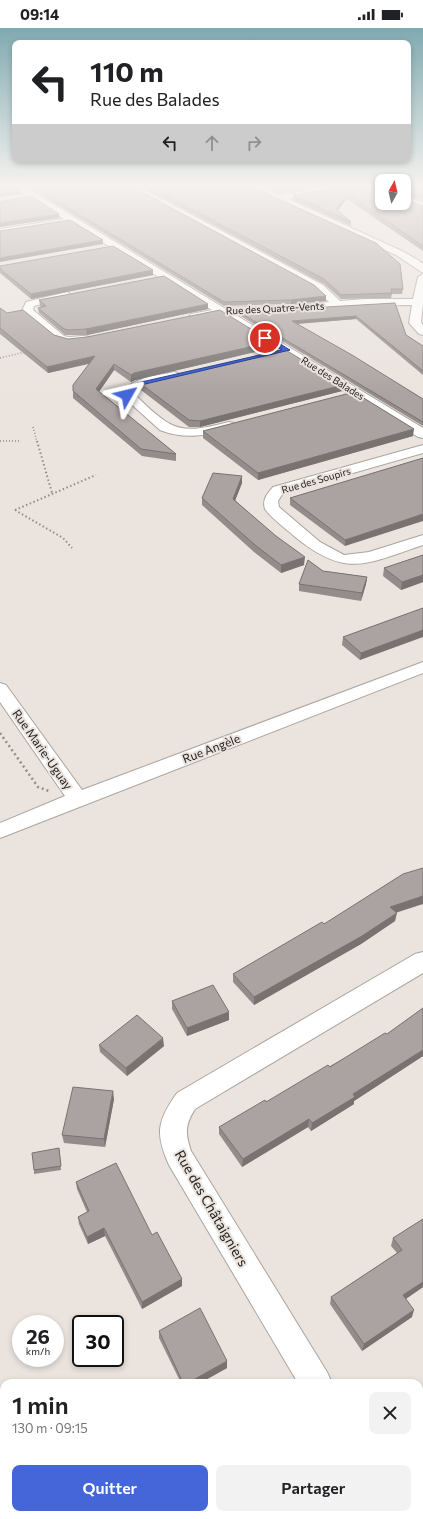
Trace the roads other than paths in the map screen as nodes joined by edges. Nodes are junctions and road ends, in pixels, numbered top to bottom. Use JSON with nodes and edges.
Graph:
{"nodes":[{"id":1,"x":132,"y":256,"type":"edge"},
{"id":2,"x":261,"y":256,"type":"edge"},
{"id":3,"x":404,"y":256,"type":"edge"},
{"id":4,"x":423,"y":270,"type":"edge"},
{"id":5,"x":165,"y":276,"type":"junction"},
{"id":6,"x":423,"y":277,"type":"edge"},
{"id":7,"x":150,"y":279,"type":"edge"},
{"id":8,"x":76,"y":294,"type":"edge"},
{"id":9,"x":418,"y":302,"type":"junction"},
{"id":10,"x":337,"y":304,"type":"junction"},
{"id":11,"x":221,"y":311,"type":"junction"},
{"id":12,"x":184,"y":319,"type":"edge"},
{"id":13,"x":423,"y":332,"type":"edge"},
{"id":14,"x":95,"y":338,"type":"edge"},
{"id":15,"x":287,"y":350,"type":"junction"},
{"id":16,"x":271,"y":354,"type":"edge"},
{"id":17,"x":186,"y":373,"type":"edge"},
{"id":18,"x":356,"y":393,"type":"junction"},
{"id":19,"x":342,"y":397,"type":"edge"},
{"id":20,"x":237,"y":423,"type":"edge"},
{"id":21,"x":423,"y":434,"type":"edge"},
{"id":22,"x":423,"y":449,"type":"edge"},
{"id":23,"x":423,"y":540,"type":"edge"},
{"id":24,"x":423,"y":667,"type":"edge"},
{"id":25,"x":0,"y":689,"type":"edge"},
{"id":26,"x":78,"y":799,"type":"junction"},
{"id":27,"x":0,"y":831,"type":"edge"},
{"id":28,"x":423,"y":961,"type":"edge"},
{"id":29,"x":314,"y":1379,"type":"edge"}],
"edges":[{"from":1,"to":5,"type":"street","name":"Rue des Balades"},
{"from":2,"to":10,"type":"street"},
{"from":3,"to":4,"type":"street"},
{"from":5,"to":7,"type":"street"},
{"from":5,"to":11,"type":"street","name":"Rue des Balades"},
{"from":6,"to":9,"type":"street"},
{"from":8,"to":14,"type":"street"},
{"from":9,"to":10,"type":"street","name":"Rue des Quatre-Vents"},
{"from":9,"to":13,"type":"street"},
{"from":10,"to":11,"type":"street","name":"Rue des Quatre-Vents"},
{"from":11,"to":12,"type":"street","name":"Rue des Quatre-Vents"},
{"from":11,"to":15,"type":"street","name":"Rue des Balades"},
{"from":15,"to":16,"type":"street"},
{"from":15,"to":18,"type":"street","name":"Rue des Balades"},
{"from":17,"to":20,"type":"street"},
{"from":18,"to":19,"type":"street"},
{"from":18,"to":21,"type":"street","name":"Rue des Balades"},
{"from":22,"to":23,"type":"street","name":"Rue des Soupirs"},
{"from":24,"to":26,"type":"street","name":"Rue Angèle"},
{"from":25,"to":26,"type":"street","name":"Rue Marie-Uguay"},
{"from":26,"to":27,"type":"street","name":"Rue Angèle"},
{"from":28,"to":29,"type":"street","name":"Rue des Châtaigniers"}]}
